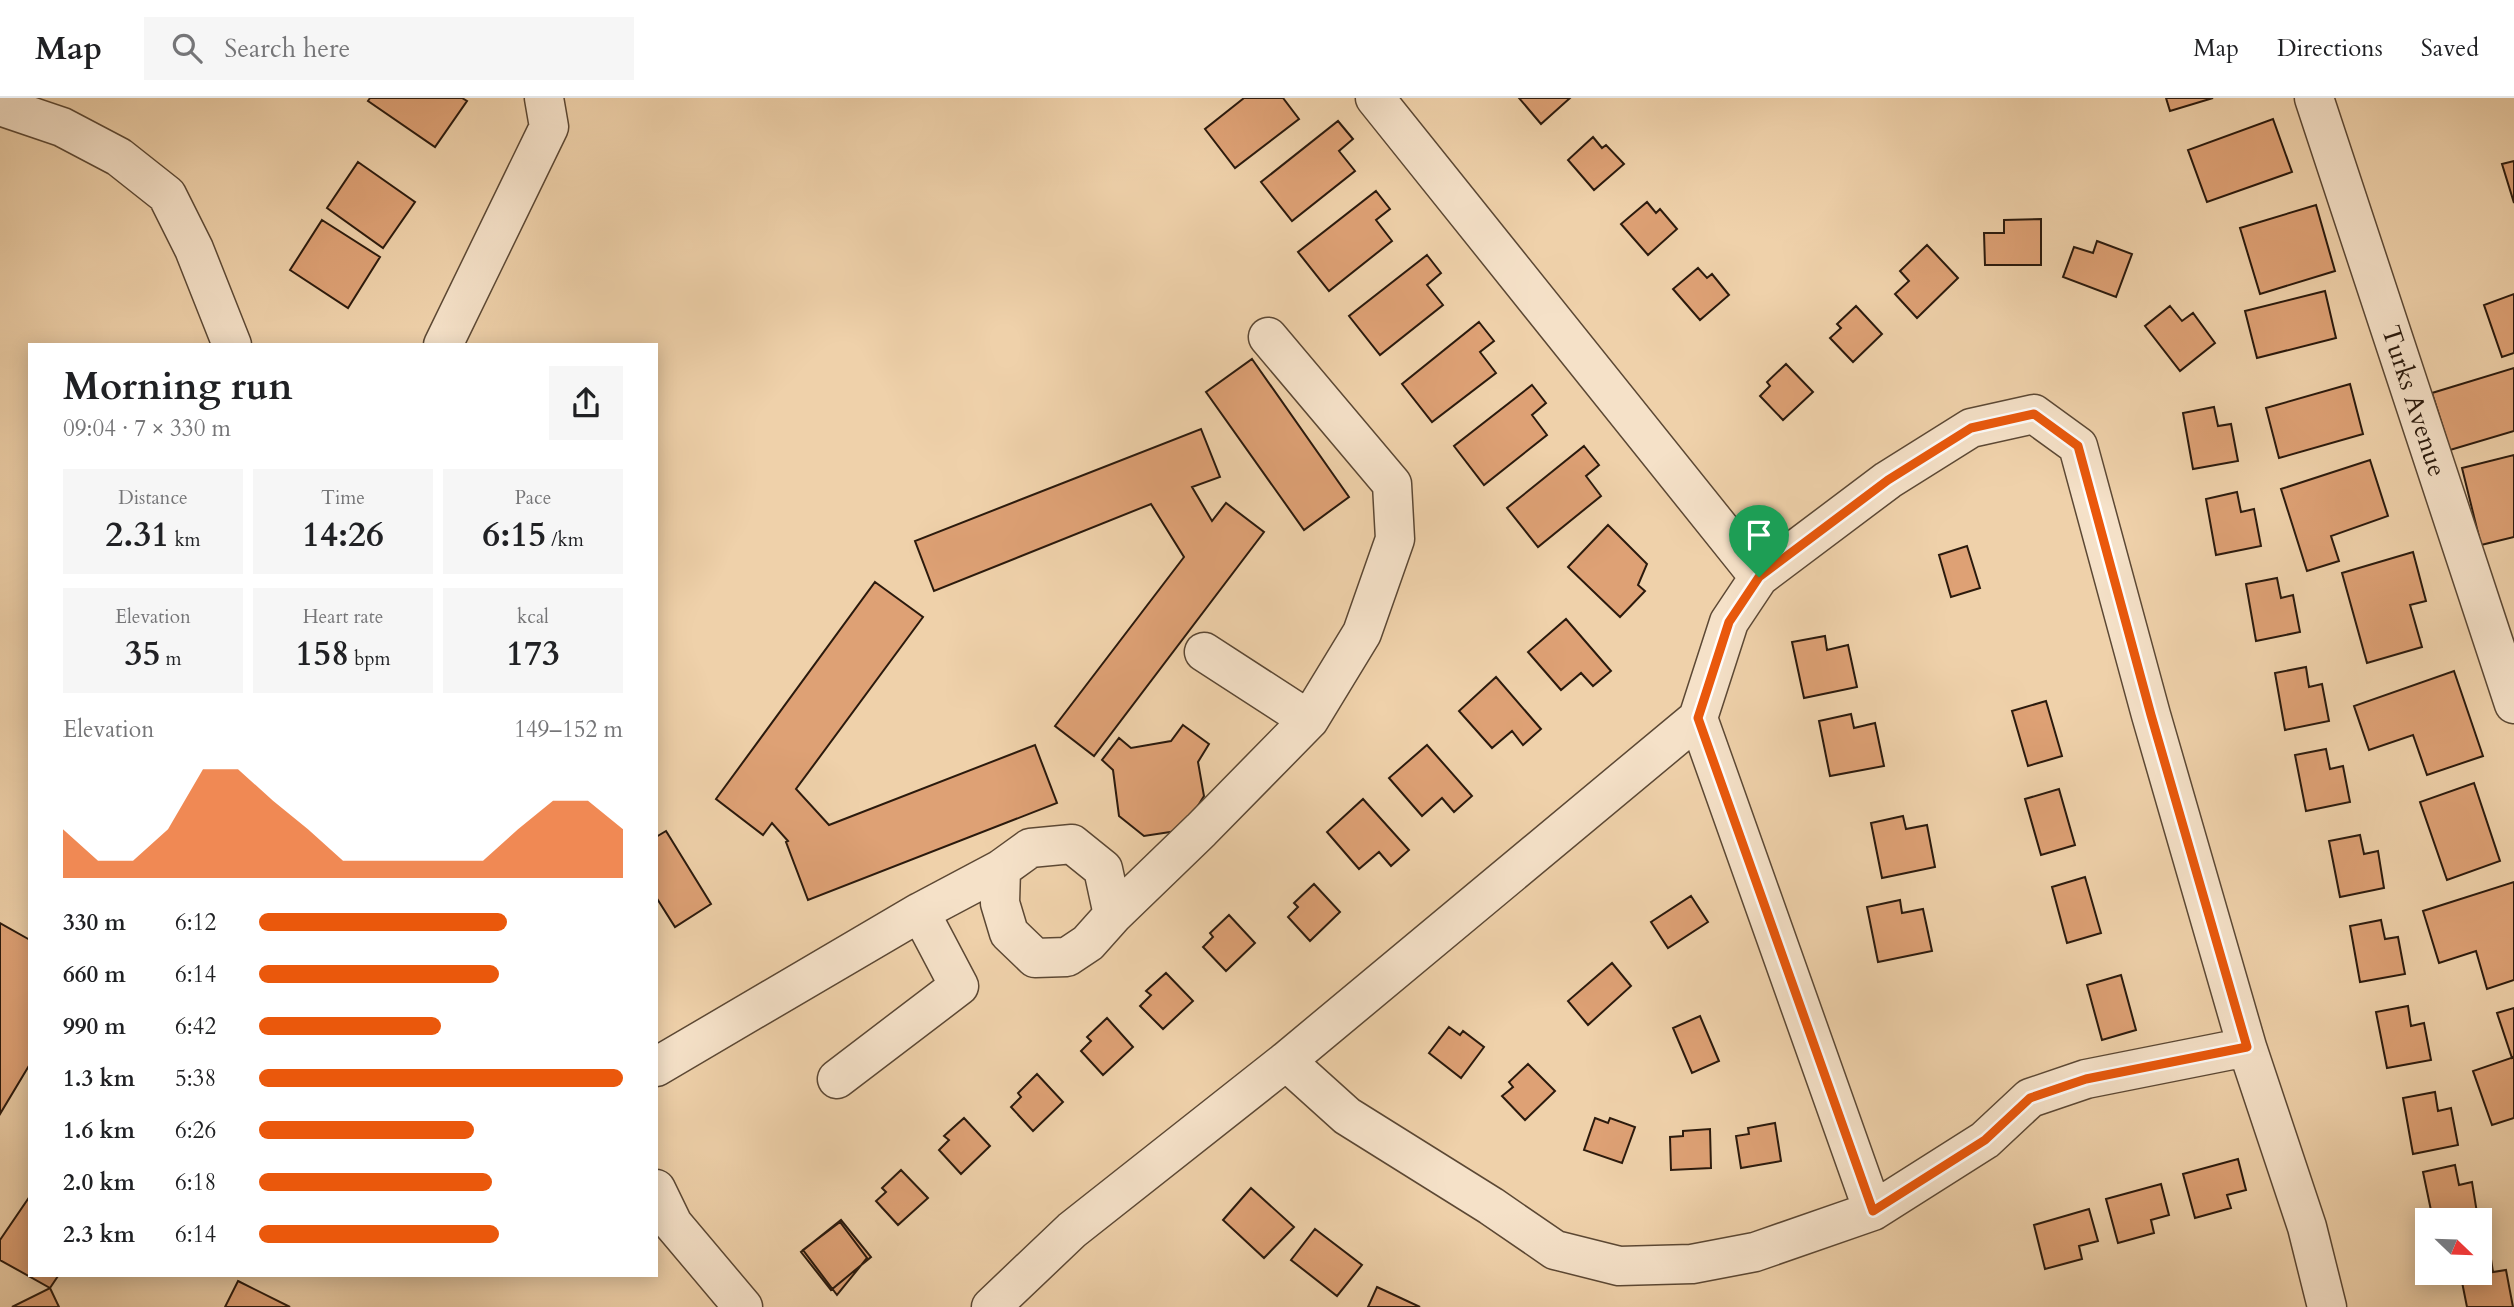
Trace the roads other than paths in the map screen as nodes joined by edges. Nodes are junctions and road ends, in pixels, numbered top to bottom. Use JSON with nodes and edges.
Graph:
{"nodes":[{"id":1,"x":544,"y":98,"type":"edge"},
{"id":2,"x":1375,"y":98,"type":"edge"},
{"id":3,"x":2314,"y":98,"type":"edge"},
{"id":4,"x":0,"y":106,"type":"edge"},
{"id":5,"x":1268,"y":337,"type":"dead end"},
{"id":6,"x":231,"y":343,"type":"edge"},
{"id":7,"x":444,"y":343,"type":"edge"},
{"id":8,"x":1759,"y":577,"type":"junction"},
{"id":9,"x":2499,"y":608,"type":"edge"},
{"id":10,"x":1204,"y":652,"type":"dead end"},
{"id":11,"x":2514,"y":704,"type":"edge"},
{"id":12,"x":1698,"y":718,"type":"junction"},
{"id":13,"x":1309,"y":720,"type":"junction"},
{"id":14,"x":1001,"y":869,"type":"junction"},
{"id":15,"x":919,"y":912,"type":"junction"},
{"id":16,"x":1112,"y":915,"type":"junction"},
{"id":17,"x":2247,"y":1047,"type":"junction"},
{"id":18,"x":1286,"y":1061,"type":"junction"},
{"id":19,"x":658,"y":1066,"type":"edge"},
{"id":20,"x":837,"y":1079,"type":"dead end"},
{"id":21,"x":658,"y":1193,"type":"edge"},
{"id":22,"x":1873,"y":1211,"type":"junction"},
{"id":23,"x":743,"y":1307,"type":"edge"},
{"id":24,"x":991,"y":1307,"type":"edge"},
{"id":25,"x":2328,"y":1307,"type":"edge"}],
"edges":[{"from":1,"to":7,"type":"street"},
{"from":2,"to":8,"type":"street"},
{"from":3,"to":9,"type":"street","name":"Turks Avenue"},
{"from":4,"to":6,"type":"street"},
{"from":5,"to":13,"type":"street"},
{"from":8,"to":12,"type":"street"},
{"from":8,"to":17,"type":"street"},
{"from":9,"to":11,"type":"street","name":"Turks Avenue"},
{"from":10,"to":13,"type":"street"},
{"from":12,"to":18,"type":"street"},
{"from":12,"to":22,"type":"street"},
{"from":13,"to":16,"type":"street"},
{"from":14,"to":15,"type":"street"},
{"from":14,"to":16,"type":"street"},
{"from":14,"to":16,"type":"street"},
{"from":15,"to":19,"type":"street"},
{"from":15,"to":20,"type":"street"},
{"from":17,"to":22,"type":"street"},
{"from":17,"to":25,"type":"street"},
{"from":18,"to":22,"type":"street"},
{"from":18,"to":24,"type":"street"},
{"from":21,"to":23,"type":"street"}]}
